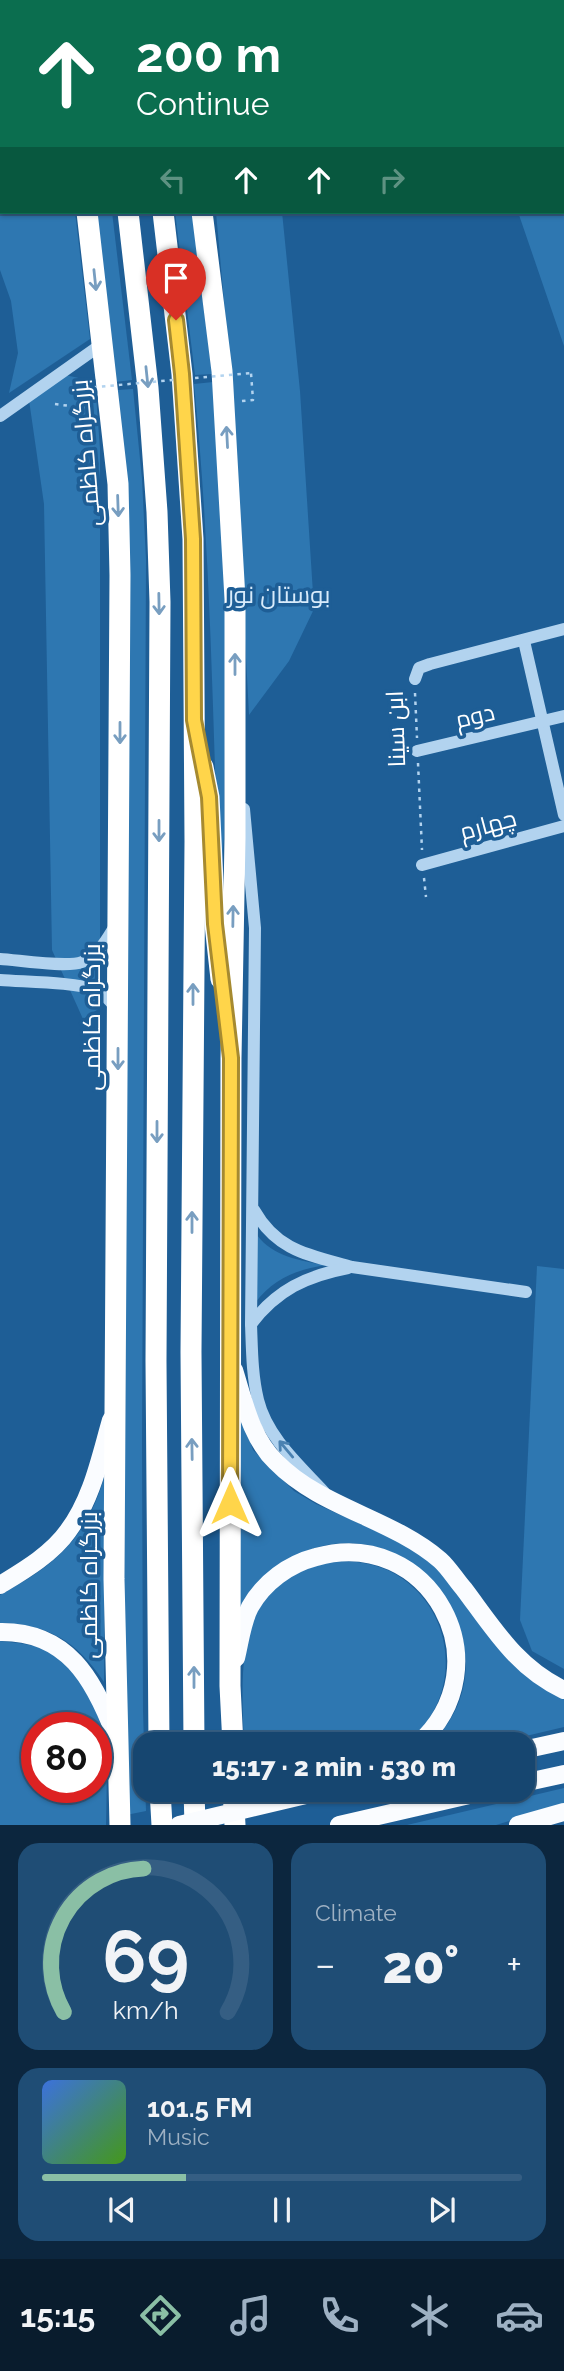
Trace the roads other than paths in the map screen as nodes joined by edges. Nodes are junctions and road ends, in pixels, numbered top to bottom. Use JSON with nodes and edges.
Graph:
{"nodes":[{"id":1,"x":87,"y":214,"type":"edge"},
{"id":2,"x":128,"y":214,"type":"edge"},
{"id":3,"x":163,"y":214,"type":"edge"},
{"id":4,"x":202,"y":214,"type":"edge"},
{"id":5,"x":102,"y":345,"type":"junction"},
{"id":6,"x":0,"y":416,"type":"edge"},
{"id":7,"x":564,"y":629,"type":"edge"},
{"id":8,"x":524,"y":641,"type":"junction"},
{"id":9,"x":415,"y":679,"type":"road end"},
{"id":10,"x":235,"y":715,"type":"junction"},
{"id":11,"x":564,"y":716,"type":"edge"},
{"id":12,"x":194,"y":720,"type":"junction"},
{"id":13,"x":543,"y":722,"type":"junction"},
{"id":14,"x":417,"y":751,"type":"road end"},
{"id":15,"x":564,"y":816,"type":"edge"},
{"id":16,"x":564,"y":826,"type":"edge"},
{"id":17,"x":422,"y":865,"type":"road end"},
{"id":18,"x":119,"y":919,"type":"junction"},
{"id":19,"x":0,"y":959,"type":"edge"},
{"id":20,"x":0,"y":980,"type":"edge"},
{"id":21,"x":118,"y":1011,"type":"junction"},
{"id":22,"x":231,"y":1058,"type":"junction"},
{"id":23,"x":253,"y":1208,"type":"junction"},
{"id":24,"x":352,"y":1267,"type":"junction"},
{"id":25,"x":526,"y":1292,"type":"dead end"},
{"id":26,"x":251,"y":1324,"type":"junction"},
{"id":27,"x":231,"y":1359,"type":"junction"},
{"id":28,"x":116,"y":1400,"type":"junction"},
{"id":29,"x":331,"y":1500,"type":"junction"},
{"id":30,"x":0,"y":1585,"type":"edge"},
{"id":31,"x":0,"y":1632,"type":"edge"},
{"id":32,"x":230,"y":1686,"type":"junction"},
{"id":33,"x":564,"y":1690,"type":"edge"},
{"id":34,"x":159,"y":1732,"type":"edge"},
{"id":35,"x":194,"y":1732,"type":"edge"},
{"id":36,"x":232,"y":1732,"type":"edge"},
{"id":37,"x":429,"y":1732,"type":"edge"},
{"id":38,"x":117,"y":1740,"type":"junction"},
{"id":39,"x":564,"y":1741,"type":"edge"},
{"id":40,"x":535,"y":1747,"type":"edge"},
{"id":41,"x":564,"y":1774,"type":"edge"},
{"id":42,"x":535,"y":1780,"type":"edge"},
{"id":43,"x":161,"y":1802,"type":"edge"},
{"id":44,"x":194,"y":1802,"type":"edge"},
{"id":45,"x":234,"y":1802,"type":"edge"},
{"id":46,"x":276,"y":1802,"type":"edge"},
{"id":47,"x":440,"y":1802,"type":"edge"},
{"id":48,"x":558,"y":1814,"type":"edge"},
{"id":49,"x":120,"y":1825,"type":"edge"},
{"id":50,"x":162,"y":1825,"type":"edge"},
{"id":51,"x":179,"y":1825,"type":"edge"},
{"id":52,"x":195,"y":1825,"type":"edge"},
{"id":53,"x":235,"y":1825,"type":"edge"},
{"id":54,"x":339,"y":1825,"type":"edge"},
{"id":55,"x":518,"y":1825,"type":"edge"},
{"id":56,"x":528,"y":1825,"type":"edge"}],
"edges":[{"from":1,"to":5,"type":"highway","name":"بزرگراه کاظمی","one_way":true},
{"from":2,"to":34,"type":"highway","one_way":true},
{"from":3,"to":12,"type":"highway"},
{"from":10,"to":4,"type":"highway","one_way":true},
{"from":5,"to":6,"type":"street"},
{"from":5,"to":18,"type":"highway","name":"بزرگراه کاظمی","one_way":true},
{"from":7,"to":8,"type":"street","name":"ابن سینا"},
{"from":8,"to":9,"type":"street","name":"ابن سینا"},
{"from":8,"to":13,"type":"street"},
{"from":22,"to":10,"type":"highway","one_way":true},
{"from":10,"to":23,"type":"street"},
{"from":11,"to":13,"type":"street","name":"دوم"},
{"from":12,"to":22,"type":"highway"},
{"from":35,"to":12,"type":"highway","one_way":true},
{"from":13,"to":14,"type":"street","name":"دوم"},
{"from":13,"to":15,"type":"street"},
{"from":16,"to":17,"type":"street","name":"چهارم"},
{"from":18,"to":19,"type":"street"},
{"from":18,"to":21,"type":"highway","name":"بزرگراه کاظمی"},
{"from":20,"to":21,"type":"street"},
{"from":21,"to":28,"type":"highway","name":"بزرگراه کاظمی","one_way":true},
{"from":22,"to":27,"type":"highway"},
{"from":23,"to":24,"type":"street"},
{"from":23,"to":26,"type":"street"},
{"from":24,"to":25,"type":"street"},
{"from":24,"to":26,"type":"street"},
{"from":29,"to":26,"type":"street","one_way":true},
{"from":27,"to":29,"type":"main road"},
{"from":27,"to":32,"type":"highway"},
{"from":28,"to":30,"type":"main road"},
{"from":28,"to":38,"type":"highway","name":"بزرگراه کاظمی"},
{"from":29,"to":33,"type":"main road"},
{"from":31,"to":38,"type":"main road"},
{"from":32,"to":36,"type":"highway"},
{"from":32,"to":37,"type":"main road"},
{"from":38,"to":49,"type":"highway","name":"بزرگراه کاظمی"},
{"from":39,"to":40,"type":"main road"},
{"from":41,"to":42,"type":"main road"},
{"from":43,"to":50,"type":"highway"},
{"from":44,"to":52,"type":"highway"},
{"from":45,"to":53,"type":"highway"},
{"from":46,"to":51,"type":"main road","bridge":true},
{"from":47,"to":54,"type":"main road"},
{"from":48,"to":55,"type":"main road"},
{"from":48,"to":56,"type":"main road"}]}
